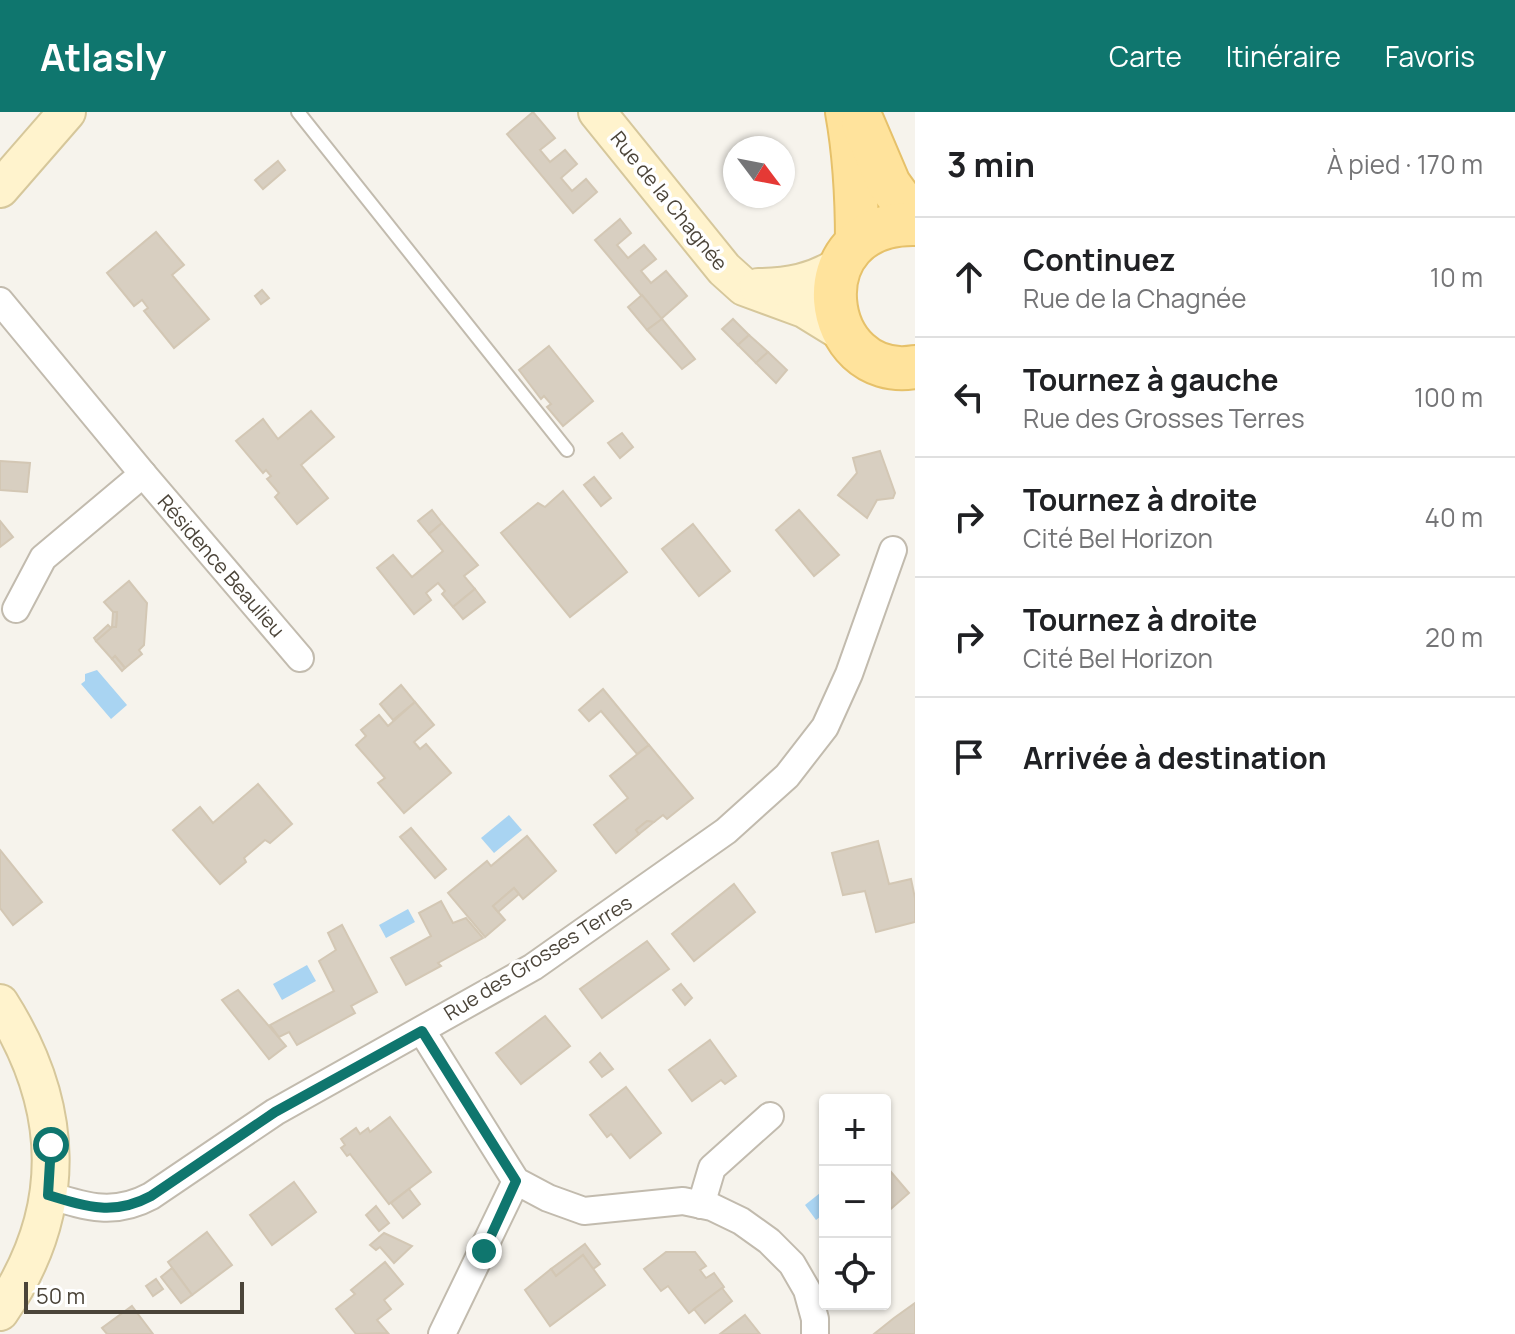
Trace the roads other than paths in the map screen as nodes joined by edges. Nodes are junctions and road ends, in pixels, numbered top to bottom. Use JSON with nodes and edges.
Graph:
{"nodes":[{"id":1,"x":67,"y":112,"type":"edge"},
{"id":2,"x":298,"y":112,"type":"edge"},
{"id":3,"x":597,"y":112,"type":"edge"},
{"id":4,"x":847,"y":112,"type":"edge"},
{"id":5,"x":859,"y":112,"type":"edge"},
{"id":6,"x":0,"y":189,"type":"edge"},
{"id":7,"x":915,"y":222,"type":"edge"},
{"id":8,"x":848,"y":254,"type":"junction"},
{"id":9,"x":744,"y":287,"type":"junction"},
{"id":10,"x":0,"y":301,"type":"edge"},
{"id":11,"x":843,"y":333,"type":"junction"},
{"id":12,"x":900,"y":366,"type":"edge"},
{"id":13,"x":915,"y":398,"type":"edge"},
{"id":14,"x":567,"y":450,"type":"dead end"},
{"id":15,"x":143,"y":474,"type":"junction"},
{"id":16,"x":893,"y":550,"type":"dead end"},
{"id":17,"x":16,"y":609,"type":"dead end"},
{"id":18,"x":300,"y":658,"type":"dead end"},
{"id":19,"x":0,"y":1003,"type":"edge"},
{"id":20,"x":422,"y":1031,"type":"junction"},
{"id":21,"x":770,"y":1116,"type":"dead end"},
{"id":22,"x":516,"y":1181,"type":"junction"},
{"id":23,"x":48,"y":1195,"type":"junction"},
{"id":24,"x":701,"y":1205,"type":"junction"},
{"id":25,"x":0,"y":1312,"type":"edge"},
{"id":26,"x":442,"y":1334,"type":"edge"},
{"id":27,"x":815,"y":1334,"type":"edge"}],
"edges":[{"from":1,"to":6,"type":"street"},
{"from":2,"to":14,"type":"lane"},
{"from":3,"to":9,"type":"street","name":"Rue de la Chagnée"},
{"from":4,"to":8,"type":"main road"},
{"from":5,"to":7,"type":"main road"},
{"from":7,"to":8,"type":"main road"},
{"from":8,"to":9,"type":"street","name":"Rue de la Chagnée"},
{"from":8,"to":11,"type":"main road"},
{"from":9,"to":11,"type":"street","name":"Rue de la Chagnée"},
{"from":10,"to":15,"type":"street","name":"Résidence Beaulieu"},
{"from":11,"to":12,"type":"main road"},
{"from":12,"to":13,"type":"main road"},
{"from":15,"to":17,"type":"street"},
{"from":15,"to":18,"type":"street","name":"Résidence Beaulieu"},
{"from":16,"to":20,"type":"street","name":"Rue des Grosses Terres"},
{"from":19,"to":23,"type":"street"},
{"from":20,"to":22,"type":"street"},
{"from":20,"to":23,"type":"street","name":"Rue des Grosses Terres"},
{"from":21,"to":24,"type":"street"},
{"from":22,"to":24,"type":"street"},
{"from":22,"to":26,"type":"street"},
{"from":23,"to":25,"type":"street"},
{"from":24,"to":27,"type":"street"}]}
